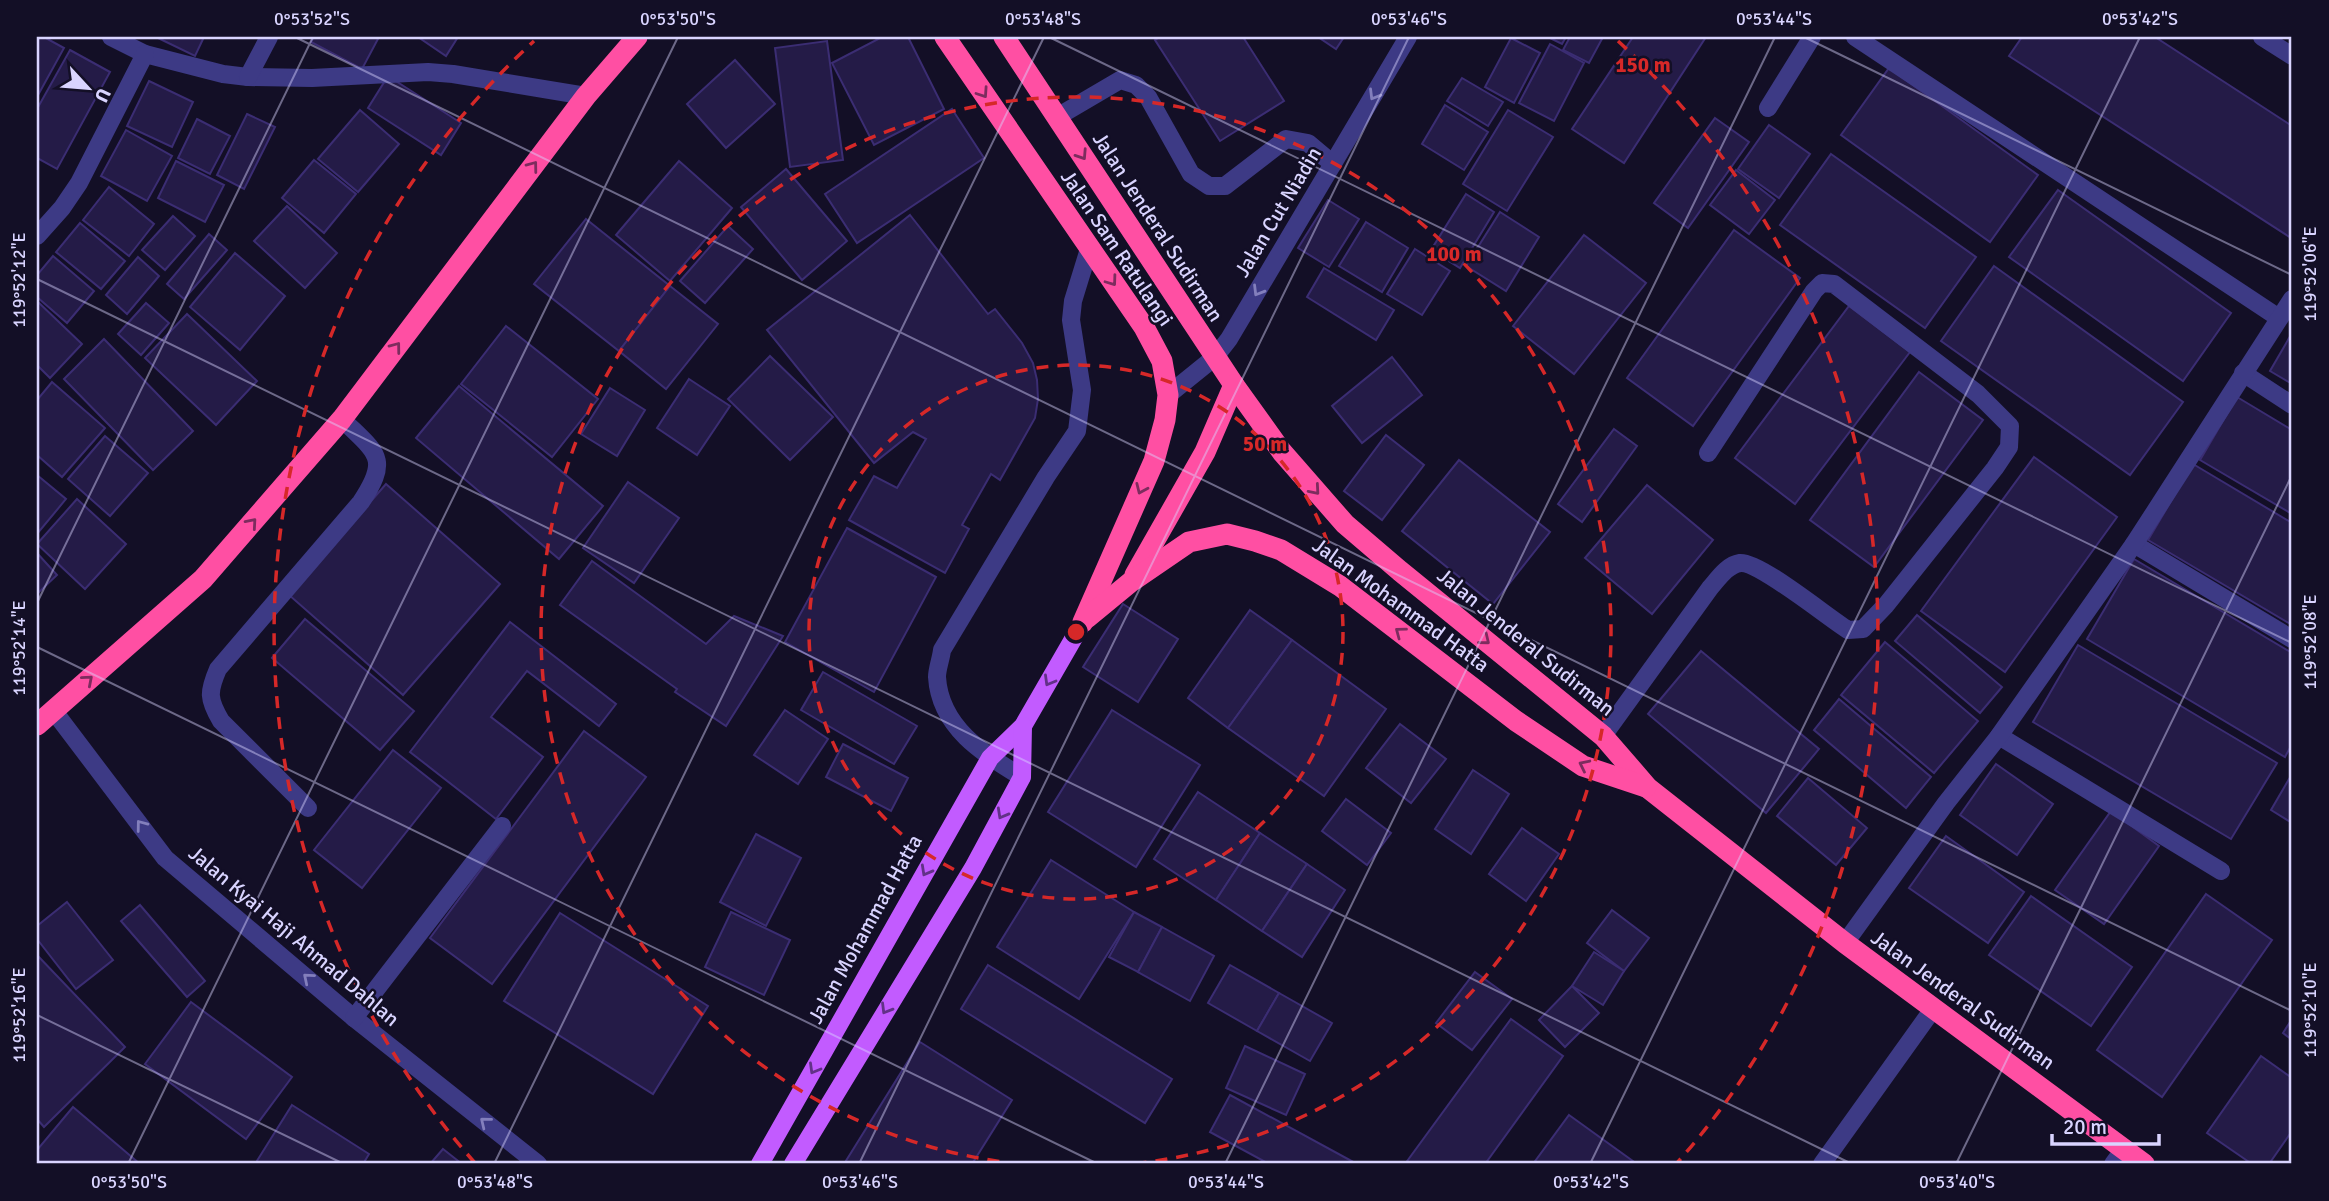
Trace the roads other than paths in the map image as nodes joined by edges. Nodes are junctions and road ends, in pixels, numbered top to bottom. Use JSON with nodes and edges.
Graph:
{"nodes":[{"id":1,"x":111,"y":37,"type":"edge"},
{"id":2,"x":269,"y":37,"type":"edge"},
{"id":3,"x":637,"y":37,"type":"edge"},
{"id":4,"x":944,"y":37,"type":"edge"},
{"id":5,"x":1004,"y":37,"type":"edge"},
{"id":6,"x":1408,"y":37,"type":"edge"},
{"id":7,"x":1812,"y":37,"type":"edge"},
{"id":8,"x":1855,"y":37,"type":"edge"},
{"id":9,"x":2262,"y":37,"type":"edge"},
{"id":10,"x":2290,"y":49,"type":"edge"},
{"id":11,"x":145,"y":54,"type":"junction"},
{"id":12,"x":248,"y":77,"type":"junction"},
{"id":13,"x":586,"y":96,"type":"junction"},
{"id":14,"x":1768,"y":108,"type":"dead end"},
{"id":15,"x":1057,"y":117,"type":"junction"},
{"id":16,"x":1333,"y":164,"type":"junction"},
{"id":17,"x":37,"y":236,"type":"edge"},
{"id":18,"x":1089,"y":249,"type":"junction"},
{"id":19,"x":2292,"y":299,"type":"edge"},
{"id":20,"x":2279,"y":318,"type":"junction"},
{"id":21,"x":1215,"y":357,"type":"junction"},
{"id":22,"x":2243,"y":373,"type":"junction"},
{"id":23,"x":1234,"y":385,"type":"junction"},
{"id":24,"x":1168,"y":395,"type":"junction"},
{"id":25,"x":2292,"y":405,"type":"edge"},
{"id":26,"x":342,"y":419,"type":"junction"},
{"id":27,"x":1708,"y":453,"type":"dead end"},
{"id":28,"x":2134,"y":544,"type":"junction"},
{"id":29,"x":1132,"y":581,"type":"junction"},
{"id":30,"x":1083,"y":622,"type":"junction"},
{"id":31,"x":2292,"y":639,"type":"edge"},
{"id":32,"x":53,"y":710,"type":"junction"},
{"id":33,"x":37,"y":725,"type":"edge"},
{"id":34,"x":1023,"y":726,"type":"junction"},
{"id":35,"x":1604,"y":736,"type":"junction"},
{"id":36,"x":1999,"y":737,"type":"junction"},
{"id":37,"x":990,"y":758,"type":"junction"},
{"id":38,"x":1022,"y":777,"type":"junction"},
{"id":39,"x":1648,"y":788,"type":"junction"},
{"id":40,"x":308,"y":808,"type":"dead end"},
{"id":41,"x":502,"y":826,"type":"dead end"},
{"id":42,"x":2221,"y":871,"type":"dead end"},
{"id":43,"x":1845,"y":943,"type":"junction"},
{"id":44,"x":1933,"y":1009,"type":"junction"},
{"id":45,"x":354,"y":1018,"type":"junction"},
{"id":46,"x":2118,"y":1157,"type":"edge"},
{"id":47,"x":538,"y":1164,"type":"edge"},
{"id":48,"x":760,"y":1164,"type":"edge"},
{"id":49,"x":793,"y":1164,"type":"edge"},
{"id":50,"x":1822,"y":1164,"type":"edge"},
{"id":51,"x":2144,"y":1164,"type":"edge"}],
"edges":[{"from":1,"to":11,"type":"street"},
{"from":2,"to":12,"type":"street"},
{"from":3,"to":13,"type":"highway"},
{"from":4,"to":18,"type":"highway","name":"Jalan Sam Ratulangi","one_way":true},
{"from":5,"to":15,"type":"highway","name":"Jalan Jenderal Sudirman"},
{"from":6,"to":16,"type":"street","name":"Jalan Cut Niadin","one_way":true},
{"from":7,"to":14,"type":"street"},
{"from":8,"to":20,"type":"street"},
{"from":9,"to":10,"type":"street"},
{"from":11,"to":12,"type":"street"},
{"from":11,"to":17,"type":"street"},
{"from":12,"to":13,"type":"street"},
{"from":26,"to":13,"type":"highway","one_way":true},
{"from":15,"to":16,"type":"street"},
{"from":15,"to":21,"type":"highway","name":"Jalan Jenderal Sudirman","one_way":true},
{"from":16,"to":21,"type":"street","name":"Jalan Cut Niadin","one_way":true},
{"from":18,"to":24,"type":"highway","name":"Jalan Sam Ratulangi","one_way":true},
{"from":18,"to":37,"type":"street"},
{"from":19,"to":20,"type":"street"},
{"from":20,"to":22,"type":"street"},
{"from":21,"to":23,"type":"highway","name":"Jalan Jenderal Sudirman"},
{"from":21,"to":24,"type":"street","name":"Jalan Cut Niadin"},
{"from":22,"to":25,"type":"street"},
{"from":22,"to":28,"type":"street"},
{"from":23,"to":29,"type":"highway"},
{"from":23,"to":35,"type":"highway","name":"Jalan Jenderal Sudirman","one_way":true},
{"from":24,"to":30,"type":"highway","name":"Jalan Sam Ratulangi","one_way":true},
{"from":32,"to":26,"type":"highway","one_way":true},
{"from":26,"to":40,"type":"street"},
{"from":27,"to":35,"type":"street"},
{"from":28,"to":31,"type":"street"},
{"from":28,"to":36,"type":"street"},
{"from":29,"to":30,"type":"highway","name":"Jalan Mohammad Hatta"},
{"from":39,"to":29,"type":"highway","name":"Jalan Mohammad Hatta","one_way":true},
{"from":30,"to":34,"type":"main road","name":"Jalan Mohammad Hatta","one_way":true},
{"from":32,"to":33,"type":"highway"},
{"from":45,"to":32,"type":"street","name":"Jalan Kyai Haji Ahmad Dahlan","one_way":true},
{"from":34,"to":37,"type":"main road","name":"Jalan Mohammad Hatta"},
{"from":34,"to":38,"type":"main road","name":"Jalan Mohammad Hatta"},
{"from":35,"to":39,"type":"highway","name":"Jalan Jenderal Sudirman"},
{"from":36,"to":42,"type":"street"},
{"from":36,"to":43,"type":"street"},
{"from":37,"to":38,"type":"street"},
{"from":37,"to":48,"type":"main road","name":"Jalan Mohammad Hatta","one_way":true},
{"from":38,"to":49,"type":"main road","name":"Jalan Mohammad Hatta","one_way":true},
{"from":39,"to":43,"type":"highway","name":"Jalan Jenderal Sudirman"},
{"from":41,"to":45,"type":"street"},
{"from":43,"to":44,"type":"highway","name":"Jalan Jenderal Sudirman"},
{"from":44,"to":46,"type":"highway","name":"Jalan Jenderal Sudirman"},
{"from":44,"to":50,"type":"street"},
{"from":47,"to":45,"type":"street","name":"Jalan Kyai Haji Ahmad Dahlan","one_way":true},
{"from":46,"to":51,"type":"highway","name":"Jalan Jenderal Sudirman"}]}
